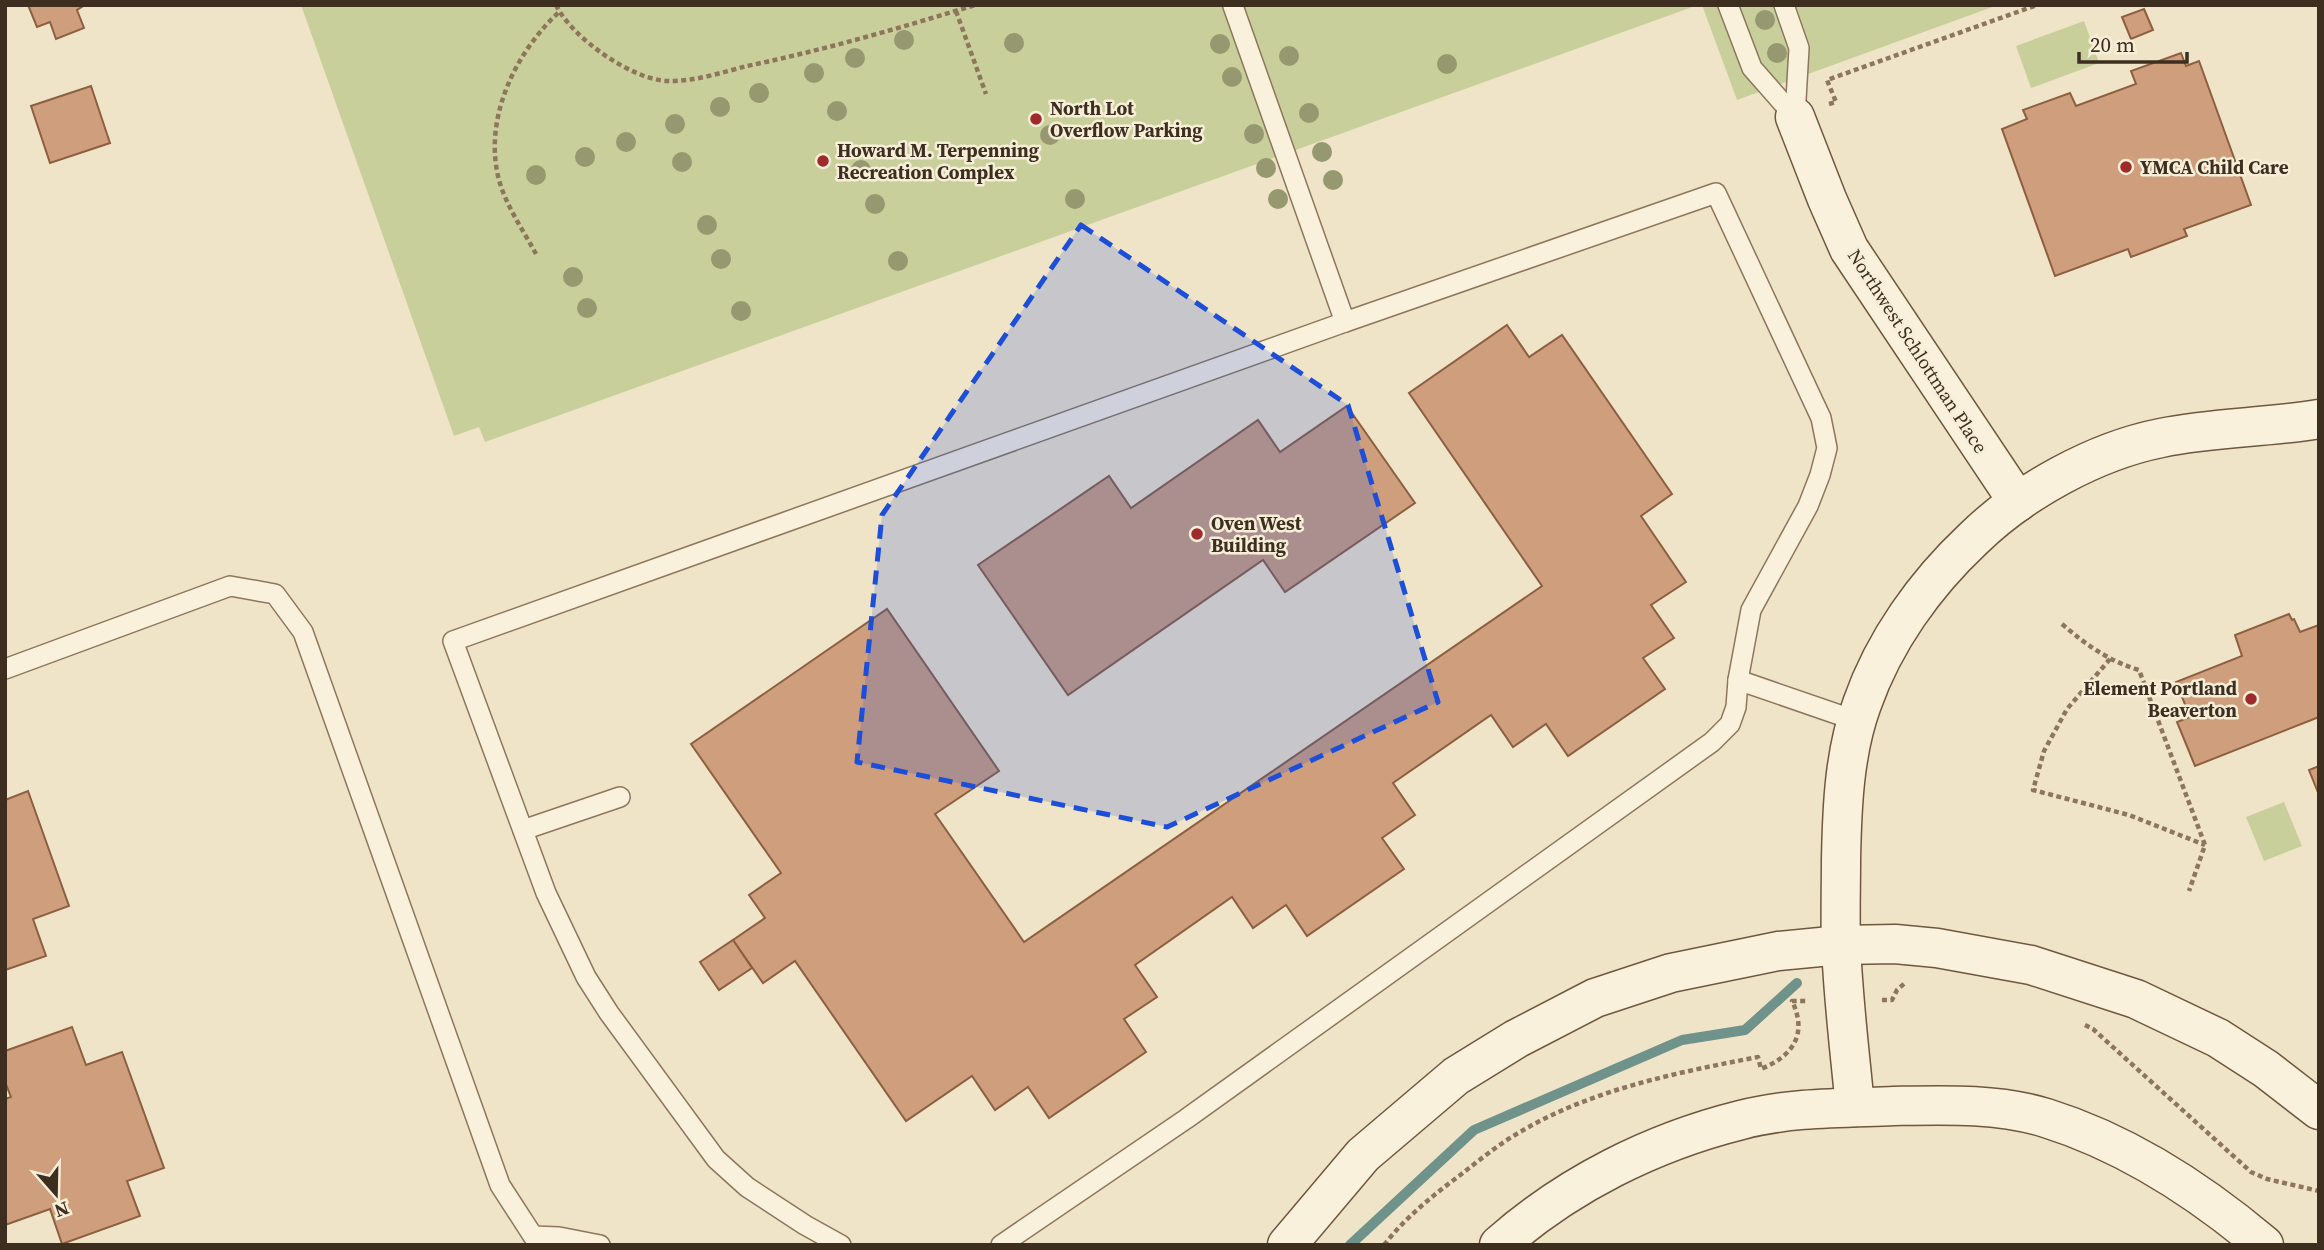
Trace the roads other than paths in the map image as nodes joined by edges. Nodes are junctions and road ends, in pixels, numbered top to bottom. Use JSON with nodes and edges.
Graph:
{"nodes":[{"id":1,"x":1728,"y":5,"type":"edge"},
{"id":2,"x":1784,"y":5,"type":"edge"},
{"id":3,"x":1233,"y":6,"type":"edge"},
{"id":4,"x":1795,"y":117,"type":"junction"},
{"id":5,"x":1345,"y":322,"type":"junction"},
{"id":6,"x":2319,"y":419,"type":"edge"},
{"id":7,"x":2018,"y":502,"type":"junction"},
{"id":8,"x":5,"y":668,"type":"edge"},
{"id":9,"x":1738,"y":680,"type":"junction"},
{"id":10,"x":1857,"y":721,"type":"junction"},
{"id":11,"x":620,"y":797,"type":"dead end"},
{"id":12,"x":523,"y":830,"type":"junction"},
{"id":13,"x":1841,"y":945,"type":"junction"},
{"id":14,"x":1855,"y":1107,"type":"junction"},
{"id":15,"x":2319,"y":1110,"type":"edge"},
{"id":16,"x":600,"y":1245,"type":"edge"},
{"id":17,"x":841,"y":1245,"type":"edge"},
{"id":18,"x":1002,"y":1245,"type":"edge"},
{"id":19,"x":1287,"y":1245,"type":"edge"},
{"id":20,"x":1499,"y":1245,"type":"edge"},
{"id":21,"x":2264,"y":1245,"type":"edge"}],
"edges":[{"from":1,"to":4,"type":"lane","name":"Northwest Schlottman Place"},
{"from":2,"to":4,"type":"lane","name":"Northwest Schlottman Place"},
{"from":3,"to":5,"type":"lane"},
{"from":4,"to":7,"type":"street","name":"Northwest Schlottman Place"},
{"from":5,"to":9,"type":"lane"},
{"from":5,"to":12,"type":"lane"},
{"from":6,"to":7,"type":"street"},
{"from":7,"to":10,"type":"street"},
{"from":8,"to":16,"type":"lane"},
{"from":9,"to":10,"type":"lane"},
{"from":9,"to":18,"type":"lane"},
{"from":10,"to":13,"type":"street"},
{"from":11,"to":12,"type":"lane"},
{"from":12,"to":17,"type":"lane"},
{"from":13,"to":14,"type":"street"},
{"from":13,"to":15,"type":"street"},
{"from":13,"to":19,"type":"street"},
{"from":14,"to":20,"type":"street"},
{"from":14,"to":21,"type":"street"}]}
